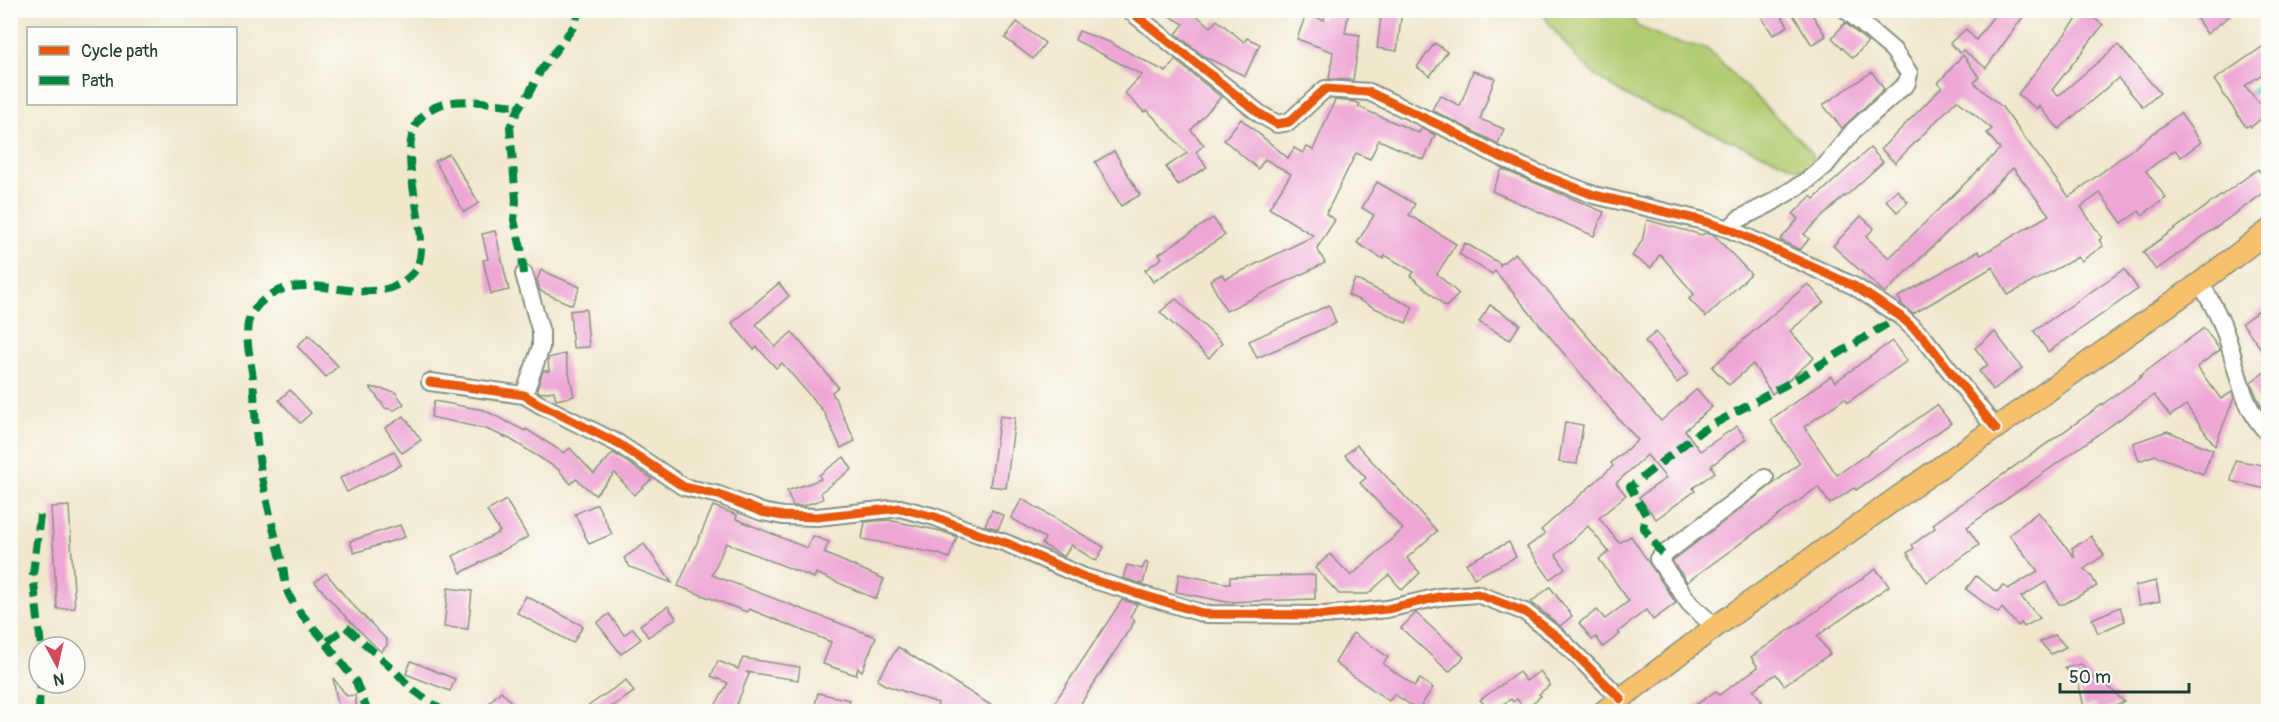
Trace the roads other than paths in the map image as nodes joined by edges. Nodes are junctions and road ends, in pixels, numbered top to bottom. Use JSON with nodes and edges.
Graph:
{"nodes":[{"id":1,"x":1129,"y":10,"type":"edge"},
{"id":2,"x":1846,"y":10,"type":"edge"},
{"id":3,"x":1729,"y":229,"type":"junction"},
{"id":4,"x":2268,"y":231,"type":"edge"},
{"id":5,"x":524,"y":274,"type":"dead end"},
{"id":6,"x":2200,"y":283,"type":"junction"},
{"id":7,"x":430,"y":382,"type":"dead end"},
{"id":8,"x":524,"y":395,"type":"junction"},
{"id":9,"x":1996,"y":429,"type":"junction"},
{"id":10,"x":2268,"y":433,"type":"edge"},
{"id":11,"x":1765,"y":478,"type":"dead end"},
{"id":12,"x":1715,"y":627,"type":"junction"},
{"id":13,"x":1621,"y":699,"type":"junction"},
{"id":14,"x":1603,"y":711,"type":"edge"}],
"edges":[{"from":1,"to":3,"type":"street"},
{"from":2,"to":3,"type":"street"},
{"from":3,"to":9,"type":"street"},
{"from":4,"to":6,"type":"main road"},
{"from":5,"to":8,"type":"street"},
{"from":6,"to":9,"type":"main road"},
{"from":6,"to":10,"type":"street"},
{"from":7,"to":8,"type":"street"},
{"from":8,"to":13,"type":"street"},
{"from":9,"to":12,"type":"main road"},
{"from":11,"to":12,"type":"street"},
{"from":12,"to":13,"type":"main road"},
{"from":13,"to":14,"type":"main road"}]}
